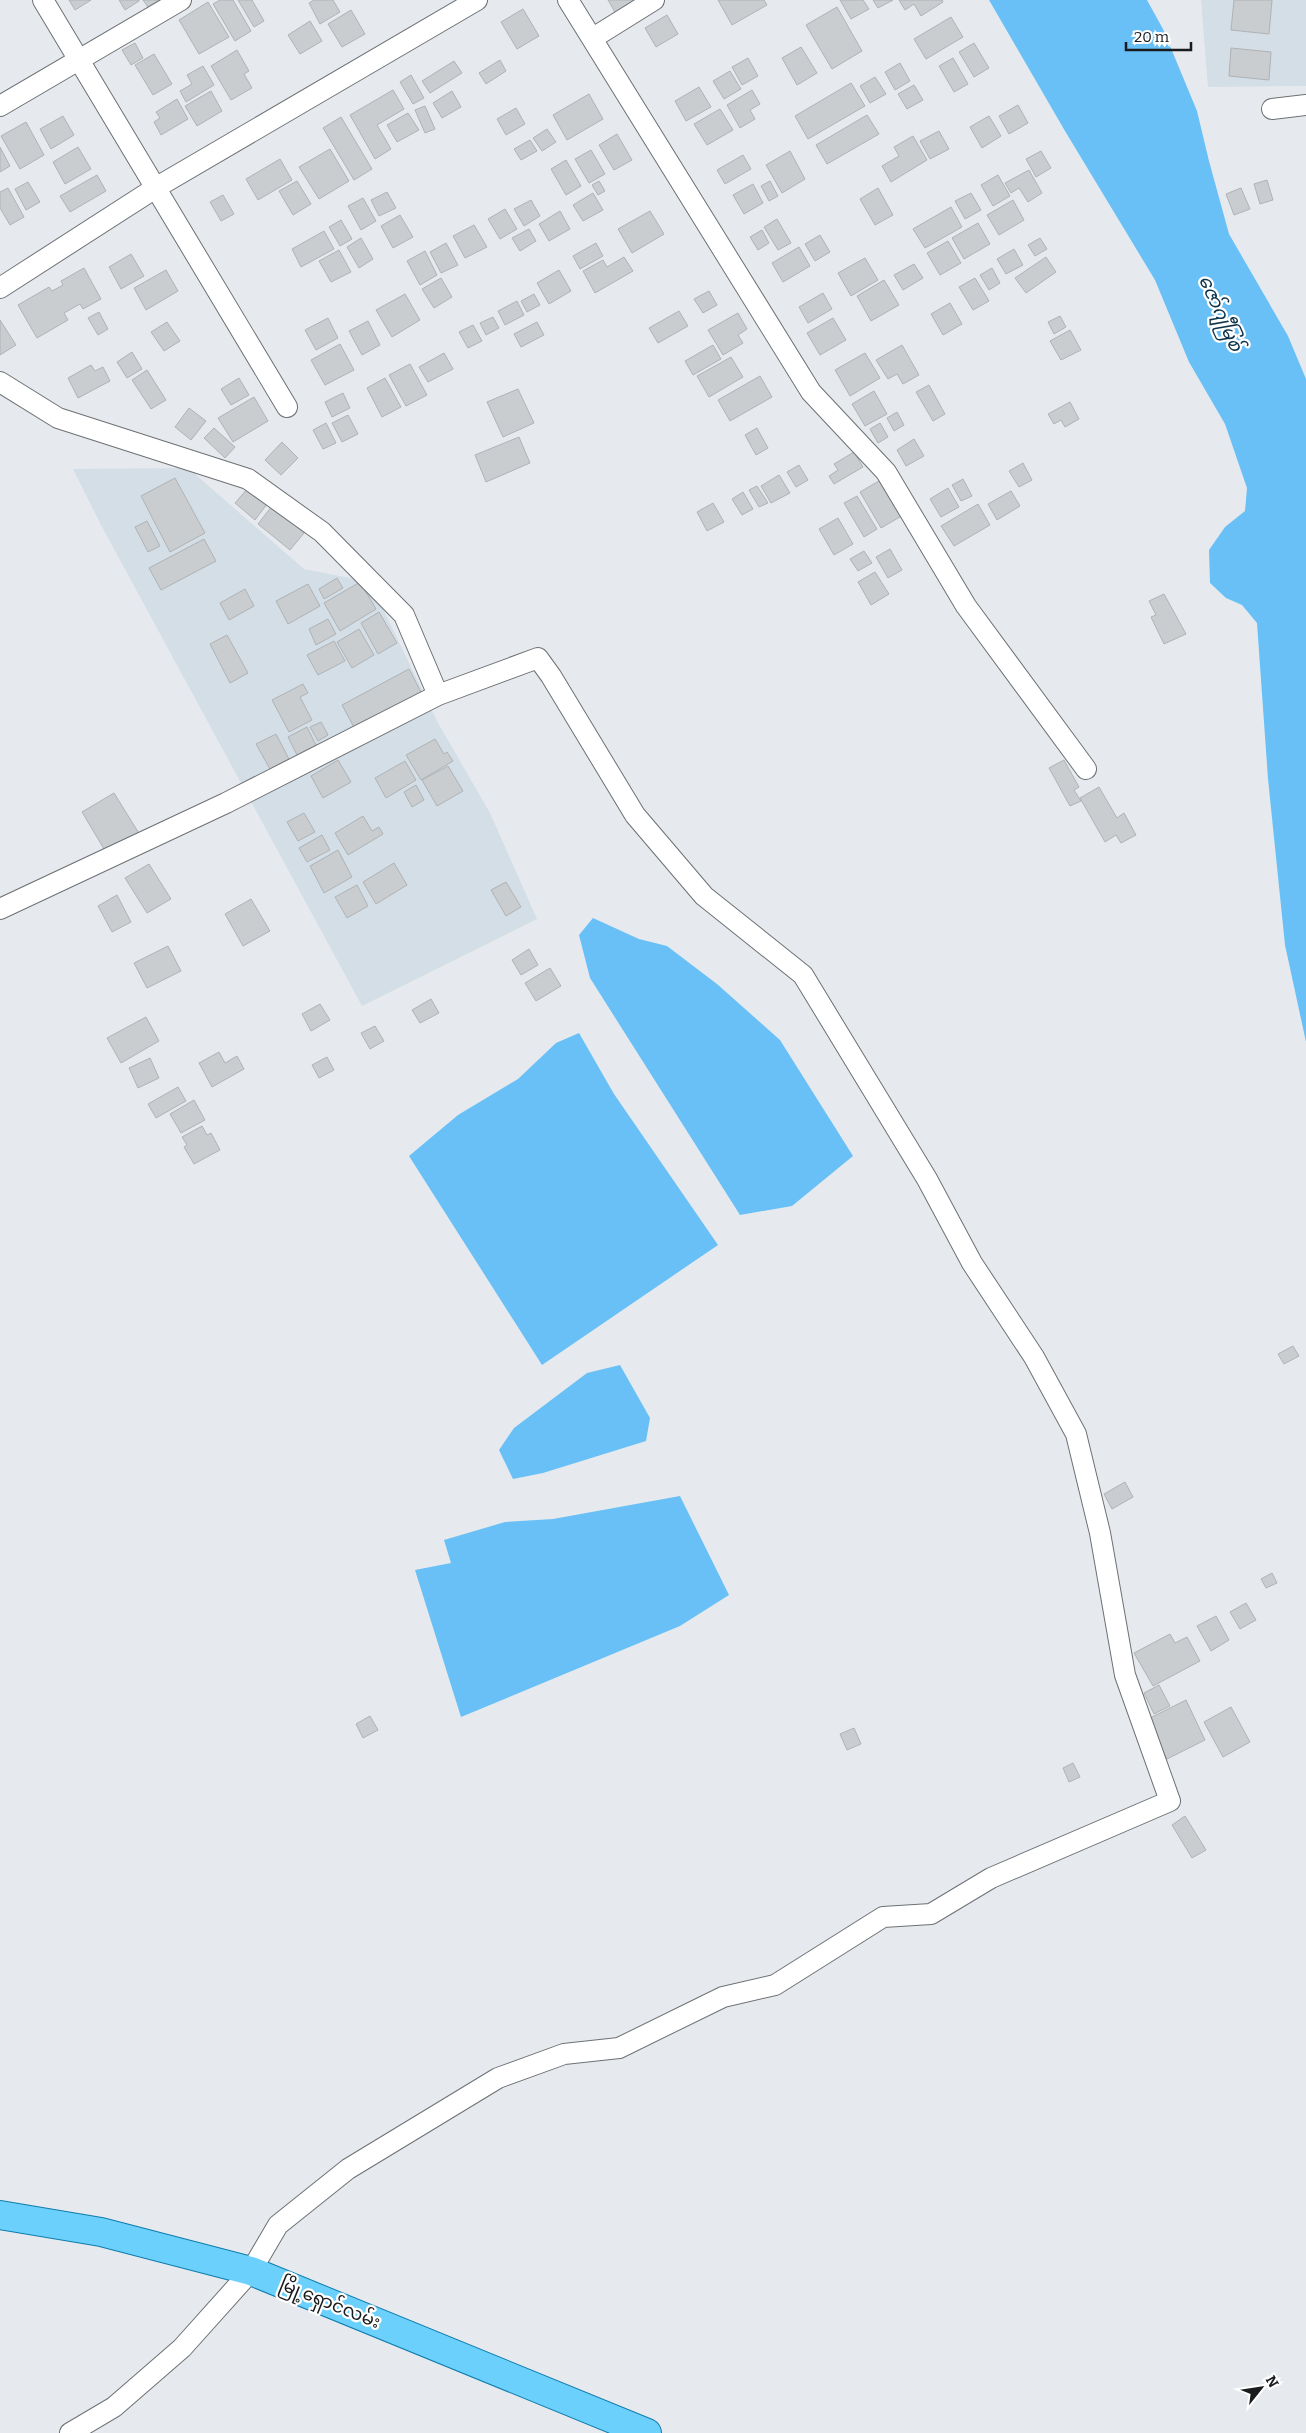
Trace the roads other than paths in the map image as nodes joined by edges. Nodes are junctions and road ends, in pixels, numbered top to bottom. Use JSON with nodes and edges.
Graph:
{"nodes":[{"id":1,"x":42,"y":0,"type":"edge"},
{"id":2,"x":181,"y":0,"type":"edge"},
{"id":3,"x":477,"y":0,"type":"edge"},
{"id":4,"x":568,"y":0,"type":"edge"},
{"id":5,"x":654,"y":0,"type":"edge"},
{"id":6,"x":594,"y":38,"type":"junction"},
{"id":7,"x":79,"y":60,"type":"junction"},
{"id":8,"x":1306,"y":105,"type":"edge"},
{"id":9,"x":0,"y":106,"type":"edge"},
{"id":10,"x":1272,"y":109,"type":"dead end"},
{"id":11,"x":157,"y":187,"type":"junction"},
{"id":12,"x":0,"y":288,"type":"edge"},
{"id":13,"x":0,"y":382,"type":"edge"},
{"id":14,"x":287,"y":407,"type":"dead end"},
{"id":15,"x":438,"y":695,"type":"junction"},
{"id":16,"x":1086,"y":770,"type":"dead end"},
{"id":17,"x":0,"y":909,"type":"edge"},
{"id":18,"x":0,"y":2215,"type":"edge"},
{"id":19,"x":251,"y":2271,"type":"junction"},
{"id":20,"x":70,"y":2433,"type":"edge"},
{"id":21,"x":647,"y":2433,"type":"edge"}],
"edges":[{"from":1,"to":7,"type":"street"},
{"from":2,"to":7,"type":"street"},
{"from":3,"to":11,"type":"street"},
{"from":4,"to":6,"type":"street"},
{"from":5,"to":6,"type":"street"},
{"from":6,"to":16,"type":"street"},
{"from":7,"to":9,"type":"street"},
{"from":7,"to":11,"type":"street"},
{"from":8,"to":10,"type":"street"},
{"from":11,"to":12,"type":"street"},
{"from":11,"to":14,"type":"street"},
{"from":13,"to":15,"type":"street"},
{"from":15,"to":17,"type":"street"},
{"from":15,"to":19,"type":"street"},
{"from":18,"to":19,"type":"main road","name":"မြို့ရှောင်လမ်း"},
{"from":19,"to":20,"type":"street"},
{"from":19,"to":21,"type":"main road","name":"မြို့ရှောင်လမ်း"}]}
